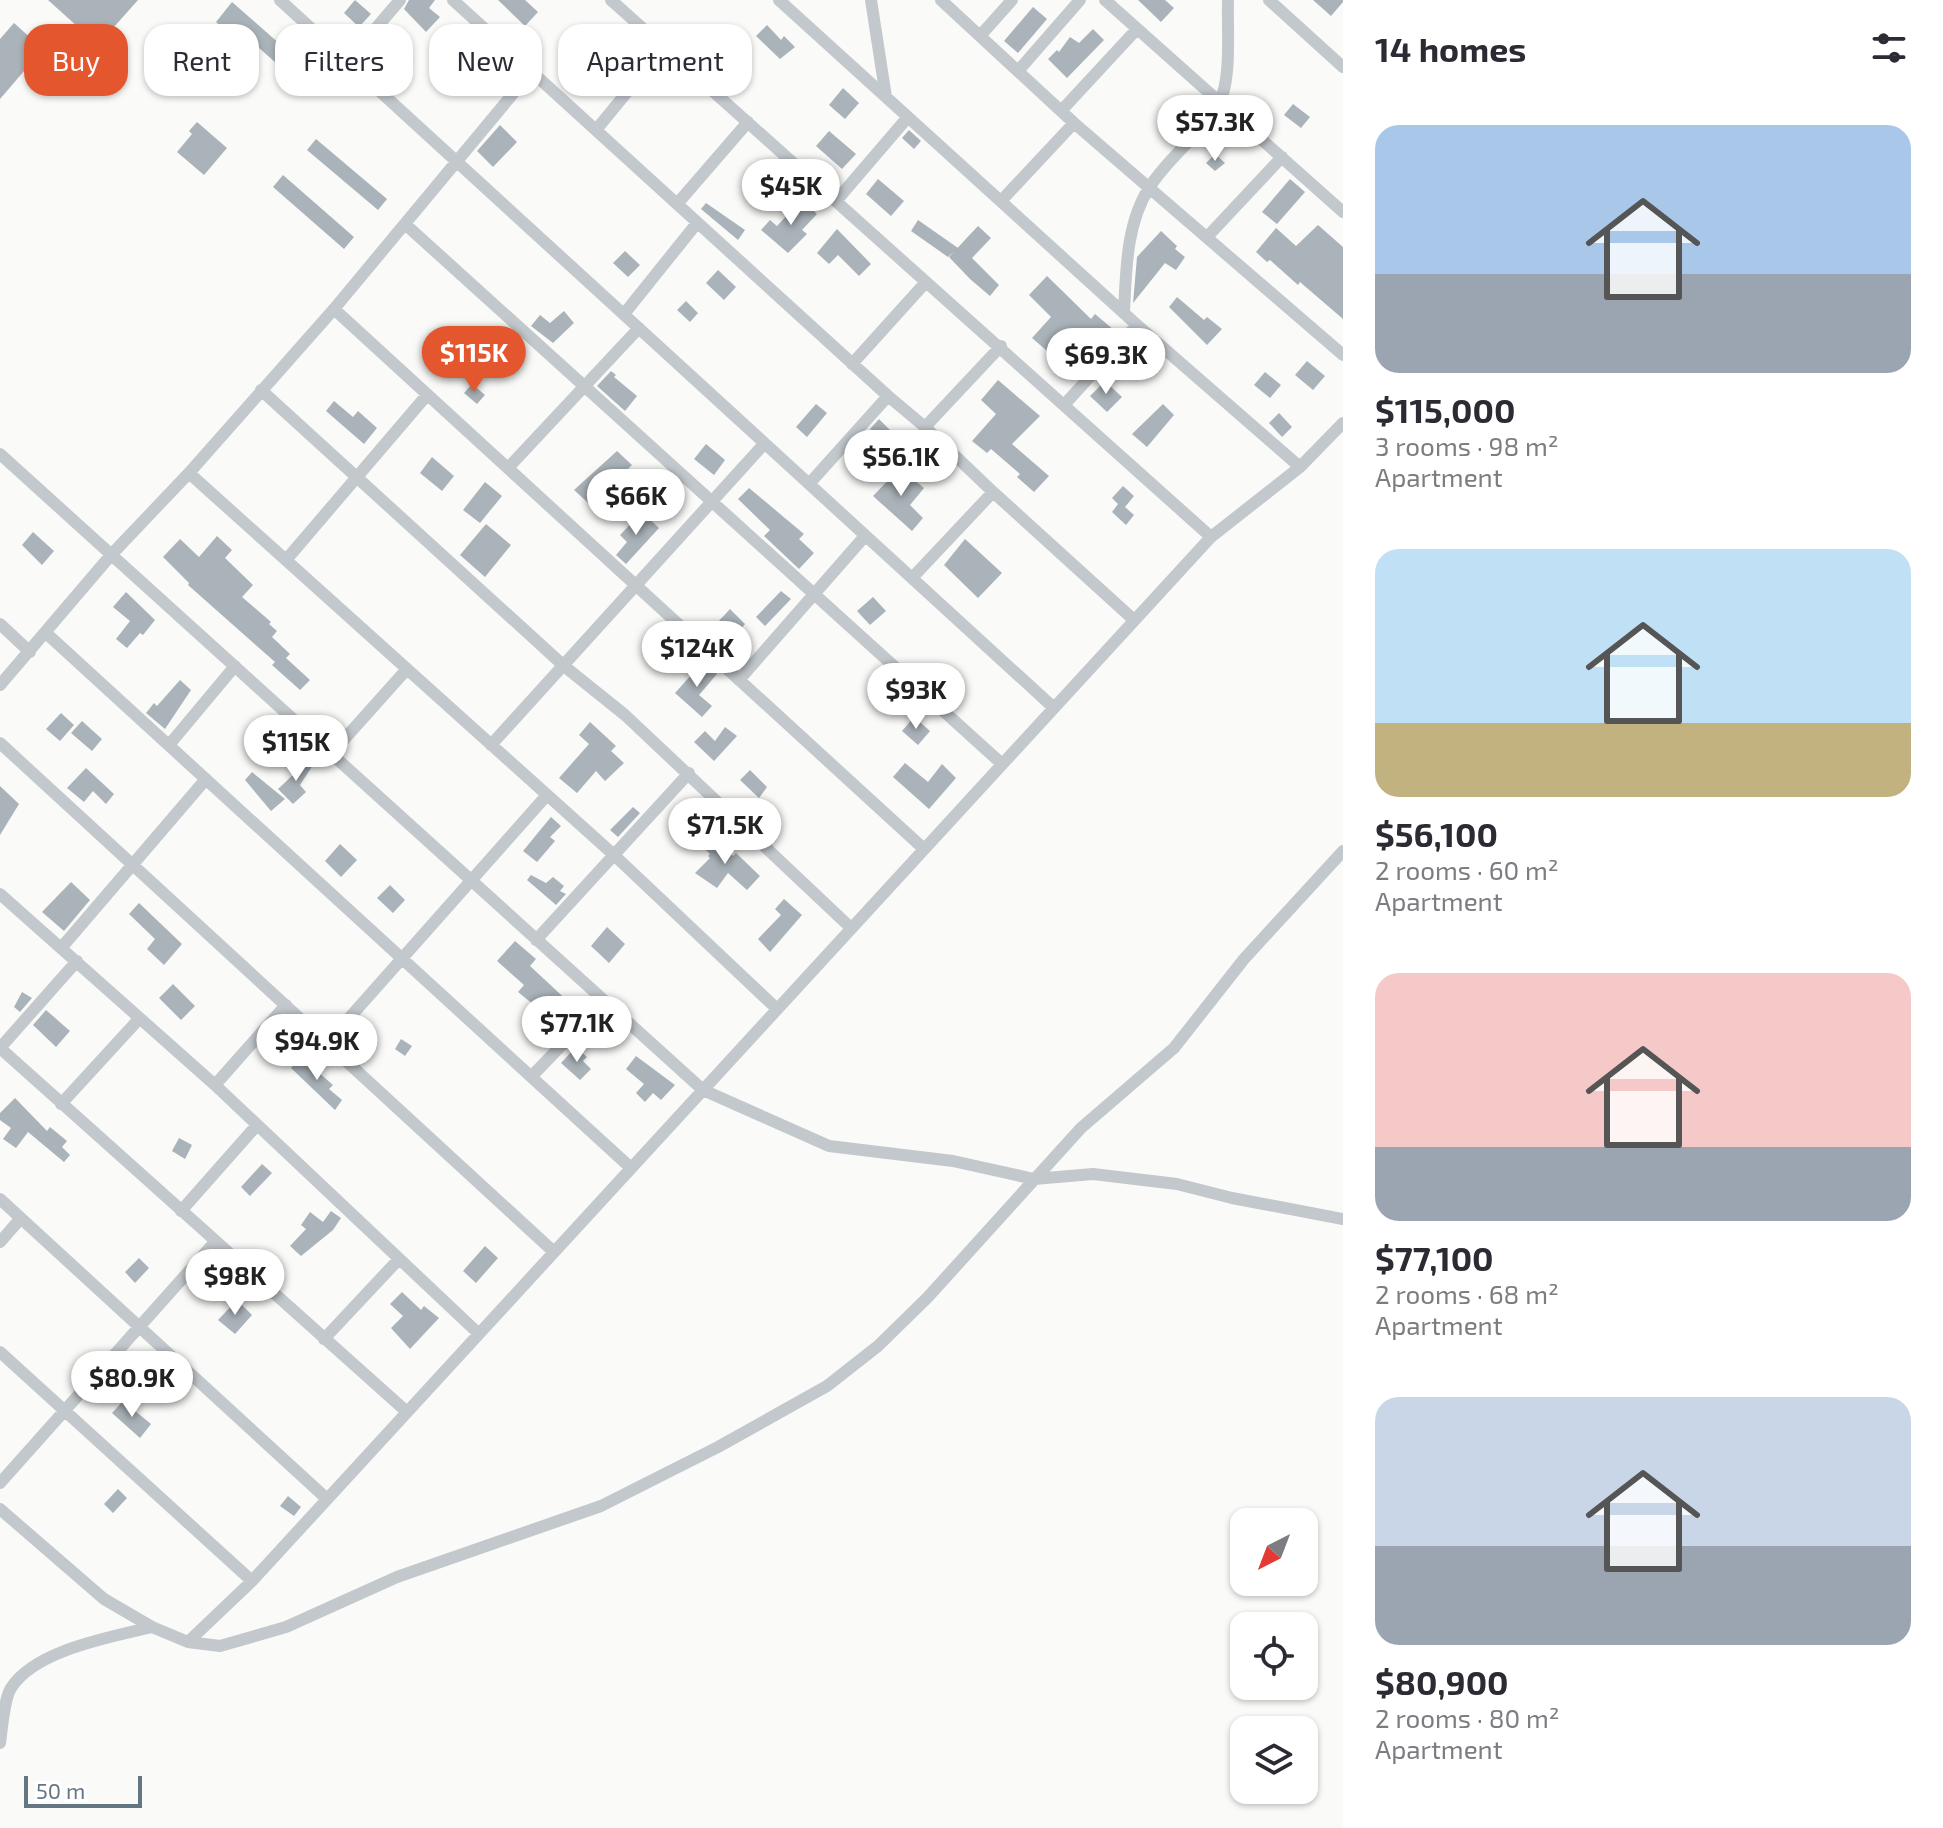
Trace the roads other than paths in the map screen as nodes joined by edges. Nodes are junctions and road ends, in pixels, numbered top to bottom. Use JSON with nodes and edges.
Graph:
{"nodes":[{"id":1,"x":280,"y":0,"type":"edge"},
{"id":2,"x":400,"y":0,"type":"edge"},
{"id":3,"x":611,"y":0,"type":"edge"},
{"id":4,"x":779,"y":0,"type":"edge"},
{"id":5,"x":871,"y":0,"type":"edge"},
{"id":6,"x":941,"y":0,"type":"edge"},
{"id":7,"x":1012,"y":0,"type":"edge"},
{"id":8,"x":1080,"y":0,"type":"edge"},
{"id":9,"x":1105,"y":0,"type":"edge"},
{"id":10,"x":1228,"y":0,"type":"edge"},
{"id":11,"x":1269,"y":0,"type":"edge"},
{"id":12,"x":459,"y":2,"type":"edge"},
{"id":13,"x":306,"y":24,"type":"edge"},
{"id":14,"x":379,"y":24,"type":"edge"},
{"id":15,"x":482,"y":24,"type":"edge"},
{"id":16,"x":638,"y":24,"type":"edge"},
{"id":17,"x":1137,"y":29,"type":"junction"},
{"id":18,"x":980,"y":36,"type":"junction"},
{"id":19,"x":1343,"y":67,"type":"edge"},
{"id":20,"x":1018,"y":71,"type":"junction"},
{"id":21,"x":542,"y":82,"type":"edge"},
{"id":22,"x":384,"y":96,"type":"edge"},
{"id":23,"x":511,"y":96,"type":"edge"},
{"id":24,"x":624,"y":96,"type":"edge"},
{"id":25,"x":719,"y":96,"type":"edge"},
{"id":26,"x":886,"y":97,"type":"junction"},
{"id":27,"x":1220,"y":102,"type":"junction"},
{"id":28,"x":1061,"y":111,"type":"junction"},
{"id":29,"x":908,"y":117,"type":"junction"},
{"id":30,"x":748,"y":122,"type":"junction"},
{"id":31,"x":1074,"y":123,"type":"junction"},
{"id":32,"x":596,"y":130,"type":"junction"},
{"id":33,"x":1282,"y":157,"type":"junction"},
{"id":34,"x":455,"y":162,"type":"junction"},
{"id":35,"x":1149,"y":187,"type":"junction"},
{"id":36,"x":836,"y":201,"type":"junction"},
{"id":37,"x":1001,"y":201,"type":"junction"},
{"id":38,"x":677,"y":204,"type":"junction"},
{"id":39,"x":1343,"y":212,"type":"edge"},
{"id":40,"x":697,"y":223,"type":"junction"},
{"id":41,"x":405,"y":224,"type":"junction"},
{"id":42,"x":1207,"y":237,"type":"junction"},
{"id":43,"x":926,"y":282,"type":"junction"},
{"id":44,"x":334,"y":309,"type":"junction"},
{"id":45,"x":1124,"y":313,"type":"junction"},
{"id":46,"x":624,"y":314,"type":"junction"},
{"id":47,"x":1137,"y":325,"type":"junction"},
{"id":48,"x":639,"y":328,"type":"junction"},
{"id":49,"x":1001,"y":346,"type":"junction"},
{"id":50,"x":1343,"y":355,"type":"edge"},
{"id":51,"x":852,"y":364,"type":"junction"},
{"id":52,"x":585,"y":386,"type":"junction"},
{"id":53,"x":261,"y":390,"type":"junction"},
{"id":54,"x":427,"y":395,"type":"junction"},
{"id":55,"x":888,"y":396,"type":"junction"},
{"id":56,"x":1064,"y":405,"type":"junction"},
{"id":57,"x":1343,"y":423,"type":"edge"},
{"id":58,"x":925,"y":427,"type":"junction"},
{"id":59,"x":764,"y":444,"type":"junction"},
{"id":60,"x":0,"y":454,"type":"edge"},
{"id":61,"x":1300,"y":467,"type":"junction"},
{"id":62,"x":508,"y":468,"type":"junction"},
{"id":63,"x":189,"y":473,"type":"junction"},
{"id":64,"x":356,"y":477,"type":"junction"},
{"id":65,"x":809,"y":484,"type":"junction"},
{"id":66,"x":993,"y":492,"type":"junction"},
{"id":67,"x":710,"y":501,"type":"junction"},
{"id":68,"x":865,"y":536,"type":"junction"},
{"id":69,"x":1211,"y":537,"type":"junction"},
{"id":70,"x":111,"y":555,"type":"junction"},
{"id":71,"x":286,"y":560,"type":"junction"},
{"id":72,"x":912,"y":578,"type":"junction"},
{"id":73,"x":637,"y":587,"type":"junction"},
{"id":74,"x":814,"y":595,"type":"junction"},
{"id":75,"x":1134,"y":620,"type":"junction"},
{"id":76,"x":0,"y":624,"type":"edge"},
{"id":77,"x":46,"y":633,"type":"junction"},
{"id":78,"x":30,"y":652,"type":"junction"},
{"id":79,"x":235,"y":666,"type":"junction"},
{"id":80,"x":564,"y":666,"type":"junction"},
{"id":81,"x":407,"y":669,"type":"junction"},
{"id":82,"x":739,"y":680,"type":"junction"},
{"id":83,"x":0,"y":685,"type":"edge"},
{"id":84,"x":1054,"y":708,"type":"junction"},
{"id":85,"x":0,"y":743,"type":"edge"},
{"id":86,"x":169,"y":745,"type":"junction"},
{"id":87,"x":491,"y":745,"type":"junction"},
{"id":88,"x":331,"y":754,"type":"junction"},
{"id":89,"x":1002,"y":764,"type":"junction"},
{"id":90,"x":689,"y":773,"type":"junction"},
{"id":91,"x":206,"y":779,"type":"junction"},
{"id":92,"x":547,"y":795,"type":"junction"},
{"id":93,"x":924,"y":849,"type":"junction"},
{"id":94,"x":1343,"y":851,"type":"edge"},
{"id":95,"x":614,"y":855,"type":"junction"},
{"id":96,"x":132,"y":864,"type":"junction"},
{"id":97,"x":470,"y":880,"type":"junction"},
{"id":98,"x":0,"y":894,"type":"edge"},
{"id":99,"x":851,"y":928,"type":"junction"},
{"id":100,"x":536,"y":940,"type":"junction"},
{"id":101,"x":62,"y":947,"type":"junction"},
{"id":102,"x":403,"y":960,"type":"junction"},
{"id":103,"x":77,"y":961,"type":"junction"},
{"id":104,"x":604,"y":1001,"type":"junction"},
{"id":105,"x":286,"y":1005,"type":"junction"},
{"id":106,"x":777,"y":1009,"type":"junction"},
{"id":107,"x":139,"y":1019,"type":"junction"},
{"id":108,"x":327,"y":1043,"type":"junction"},
{"id":109,"x":0,"y":1048,"type":"edge"},
{"id":110,"x":531,"y":1077,"type":"junction"},
{"id":111,"x":215,"y":1085,"type":"junction"},
{"id":112,"x":703,"y":1090,"type":"junction"},
{"id":113,"x":61,"y":1104,"type":"junction"},
{"id":114,"x":257,"y":1125,"type":"junction"},
{"id":115,"x":631,"y":1168,"type":"junction"},
{"id":116,"x":1034,"y":1179,"type":"junction"},
{"id":117,"x":0,"y":1199,"type":"edge"},
{"id":118,"x":181,"y":1211,"type":"junction"},
{"id":119,"x":21,"y":1218,"type":"junction"},
{"id":120,"x":1343,"y":1219,"type":"edge"},
{"id":121,"x":0,"y":1242,"type":"edge"},
{"id":122,"x":215,"y":1242,"type":"junction"},
{"id":123,"x":554,"y":1252,"type":"junction"},
{"id":124,"x":399,"y":1259,"type":"junction"},
{"id":125,"x":140,"y":1326,"type":"junction"},
{"id":126,"x":479,"y":1334,"type":"junction"},
{"id":127,"x":324,"y":1339,"type":"junction"},
{"id":128,"x":0,"y":1352,"type":"edge"},
{"id":129,"x":66,"y":1410,"type":"junction"},
{"id":130,"x":407,"y":1412,"type":"junction"},
{"id":131,"x":0,"y":1483,"type":"edge"},
{"id":132,"x":327,"y":1499,"type":"junction"},
{"id":133,"x":0,"y":1509,"type":"edge"},
{"id":134,"x":252,"y":1581,"type":"junction"},
{"id":135,"x":152,"y":1627,"type":"junction"},
{"id":136,"x":188,"y":1642,"type":"junction"},
{"id":137,"x":0,"y":1743,"type":"edge"}],
"edges":[{"from":1,"to":13,"type":"street"},
{"from":2,"to":14,"type":"street"},
{"from":3,"to":16,"type":"street"},
{"from":4,"to":26,"type":"street"},
{"from":5,"to":26,"type":"street"},
{"from":6,"to":18,"type":"street"},
{"from":7,"to":18,"type":"street"},
{"from":8,"to":20,"type":"street"},
{"from":9,"to":17,"type":"street"},
{"from":10,"to":27,"type":"street"},
{"from":11,"to":19,"type":"street"},
{"from":12,"to":15,"type":"street"},
{"from":17,"to":27,"type":"street"},
{"from":17,"to":28,"type":"street"},
{"from":18,"to":20,"type":"street"},
{"from":20,"to":28,"type":"street"},
{"from":21,"to":32,"type":"street"},
{"from":22,"to":34,"type":"street"},
{"from":23,"to":34,"type":"street"},
{"from":24,"to":32,"type":"street"},
{"from":25,"to":30,"type":"street"},
{"from":26,"to":29,"type":"street"},
{"from":27,"to":33,"type":"street"},
{"from":27,"to":35,"type":"street"},
{"from":28,"to":31,"type":"street"},
{"from":29,"to":36,"type":"street"},
{"from":29,"to":37,"type":"street"},
{"from":30,"to":36,"type":"street"},
{"from":30,"to":38,"type":"street"},
{"from":31,"to":35,"type":"street"},
{"from":31,"to":37,"type":"street"},
{"from":32,"to":38,"type":"street"},
{"from":33,"to":39,"type":"street"},
{"from":33,"to":42,"type":"street"},
{"from":34,"to":41,"type":"street"},
{"from":34,"to":46,"type":"street"},
{"from":35,"to":42,"type":"street"},
{"from":35,"to":45,"type":"street"},
{"from":36,"to":43,"type":"street"},
{"from":37,"to":45,"type":"street"},
{"from":38,"to":40,"type":"street"},
{"from":40,"to":46,"type":"street"},
{"from":40,"to":51,"type":"street"},
{"from":41,"to":44,"type":"street"},
{"from":41,"to":52,"type":"street"},
{"from":42,"to":50,"type":"street"},
{"from":43,"to":49,"type":"street"},
{"from":43,"to":51,"type":"street"},
{"from":44,"to":53,"type":"street"},
{"from":44,"to":54,"type":"street"},
{"from":45,"to":47,"type":"street"},
{"from":46,"to":48,"type":"street"},
{"from":47,"to":56,"type":"street"},
{"from":47,"to":61,"type":"street"},
{"from":48,"to":52,"type":"street"},
{"from":48,"to":59,"type":"street"},
{"from":49,"to":56,"type":"street"},
{"from":49,"to":58,"type":"street"},
{"from":51,"to":55,"type":"street"},
{"from":52,"to":62,"type":"street"},
{"from":52,"to":67,"type":"street"},
{"from":53,"to":63,"type":"street"},
{"from":53,"to":64,"type":"street"},
{"from":54,"to":62,"type":"street"},
{"from":54,"to":64,"type":"street"},
{"from":55,"to":58,"type":"street"},
{"from":55,"to":65,"type":"street"},
{"from":56,"to":69,"type":"street"},
{"from":57,"to":61,"type":"street"},
{"from":58,"to":66,"type":"street"},
{"from":59,"to":65,"type":"street"},
{"from":59,"to":67,"type":"street"},
{"from":60,"to":70,"type":"street"},
{"from":61,"to":69,"type":"street"},
{"from":62,"to":73,"type":"street"},
{"from":63,"to":70,"type":"street"},
{"from":63,"to":71,"type":"street"},
{"from":64,"to":71,"type":"street"},
{"from":64,"to":80,"type":"street"},
{"from":65,"to":68,"type":"street"},
{"from":66,"to":72,"type":"street"},
{"from":66,"to":75,"type":"street"},
{"from":67,"to":73,"type":"street"},
{"from":67,"to":74,"type":"street"},
{"from":68,"to":72,"type":"street"},
{"from":68,"to":74,"type":"street"},
{"from":69,"to":75,"type":"street"},
{"from":70,"to":77,"type":"street"},
{"from":70,"to":79,"type":"street"},
{"from":71,"to":81,"type":"street"},
{"from":72,"to":84,"type":"street"},
{"from":73,"to":80,"type":"street"},
{"from":73,"to":82,"type":"street"},
{"from":74,"to":82,"type":"street"},
{"from":74,"to":89,"type":"street"},
{"from":75,"to":84,"type":"street"},
{"from":76,"to":78,"type":"street"},
{"from":77,"to":78,"type":"street"},
{"from":77,"to":86,"type":"street"},
{"from":78,"to":83,"type":"street"},
{"from":79,"to":86,"type":"street"},
{"from":79,"to":88,"type":"street"},
{"from":80,"to":87,"type":"street"},
{"from":80,"to":90,"type":"street"},
{"from":81,"to":87,"type":"street"},
{"from":81,"to":88,"type":"street"},
{"from":82,"to":93,"type":"street"},
{"from":84,"to":89,"type":"street"},
{"from":85,"to":96,"type":"street"},
{"from":86,"to":91,"type":"street"},
{"from":87,"to":92,"type":"street"},
{"from":88,"to":97,"type":"street"},
{"from":89,"to":93,"type":"street"},
{"from":90,"to":95,"type":"street"},
{"from":90,"to":99,"type":"street"},
{"from":91,"to":96,"type":"street"},
{"from":91,"to":102,"type":"street"},
{"from":92,"to":95,"type":"street"},
{"from":92,"to":97,"type":"street"},
{"from":93,"to":99,"type":"street"},
{"from":94,"to":116,"type":"street"},
{"from":95,"to":100,"type":"street"},
{"from":95,"to":106,"type":"street"},
{"from":96,"to":101,"type":"street"},
{"from":96,"to":105,"type":"street"},
{"from":97,"to":100,"type":"street"},
{"from":97,"to":102,"type":"street"},
{"from":98,"to":101,"type":"street"},
{"from":99,"to":106,"type":"street"},
{"from":100,"to":104,"type":"street"},
{"from":101,"to":103,"type":"street"},
{"from":102,"to":108,"type":"street"},
{"from":102,"to":110,"type":"street"},
{"from":103,"to":107,"type":"street"},
{"from":103,"to":109,"type":"street"},
{"from":104,"to":110,"type":"street"},
{"from":104,"to":112,"type":"street"},
{"from":105,"to":108,"type":"street"},
{"from":105,"to":111,"type":"street"},
{"from":106,"to":112,"type":"street"},
{"from":107,"to":111,"type":"street"},
{"from":107,"to":113,"type":"street"},
{"from":108,"to":123,"type":"street"},
{"from":109,"to":113,"type":"street"},
{"from":110,"to":115,"type":"street"},
{"from":111,"to":114,"type":"street"},
{"from":112,"to":115,"type":"street"},
{"from":112,"to":116,"type":"street"},
{"from":113,"to":118,"type":"street"},
{"from":114,"to":118,"type":"street"},
{"from":114,"to":124,"type":"street"},
{"from":115,"to":123,"type":"street"},
{"from":116,"to":120,"type":"street"},
{"from":116,"to":136,"type":"street"},
{"from":117,"to":119,"type":"street"},
{"from":118,"to":122,"type":"street"},
{"from":119,"to":121,"type":"street"},
{"from":119,"to":125,"type":"street"},
{"from":122,"to":125,"type":"street"},
{"from":122,"to":127,"type":"street"},
{"from":123,"to":126,"type":"street"},
{"from":124,"to":126,"type":"street"},
{"from":124,"to":127,"type":"street"},
{"from":125,"to":129,"type":"street"},
{"from":125,"to":132,"type":"street"},
{"from":126,"to":130,"type":"street"},
{"from":127,"to":130,"type":"street"},
{"from":128,"to":129,"type":"street"},
{"from":129,"to":131,"type":"street"},
{"from":129,"to":134,"type":"street"},
{"from":130,"to":132,"type":"street"},
{"from":132,"to":134,"type":"street"},
{"from":133,"to":135,"type":"street"},
{"from":134,"to":136,"type":"street"},
{"from":135,"to":136,"type":"street"},
{"from":135,"to":137,"type":"street"}]}
